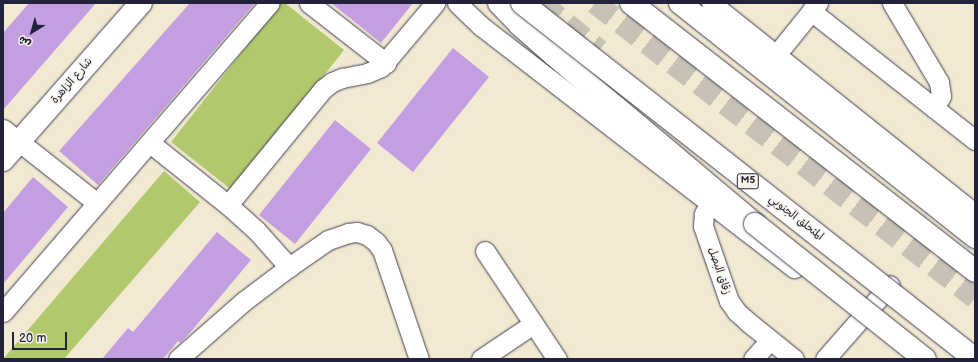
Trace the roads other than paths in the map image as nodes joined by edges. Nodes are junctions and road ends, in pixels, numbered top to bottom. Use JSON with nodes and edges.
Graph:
{"nodes":[{"id":1,"x":141,"y":3,"type":"edge"},
{"id":2,"x":270,"y":3,"type":"edge"},
{"id":3,"x":308,"y":3,"type":"edge"},
{"id":4,"x":436,"y":3,"type":"edge"},
{"id":5,"x":457,"y":3,"type":"edge"},
{"id":6,"x":499,"y":3,"type":"edge"},
{"id":7,"x":522,"y":3,"type":"edge"},
{"id":8,"x":631,"y":3,"type":"edge"},
{"id":9,"x":680,"y":3,"type":"edge"},
{"id":10,"x":711,"y":3,"type":"edge"},
{"id":11,"x":892,"y":3,"type":"edge"},
{"id":12,"x":814,"y":7,"type":"edge"},
{"id":13,"x":731,"y":9,"type":"edge"},
{"id":14,"x":776,"y":55,"type":"junction"},
{"id":15,"x":386,"y":62,"type":"junction"},
{"id":16,"x":934,"y":108,"type":"junction"},
{"id":17,"x":11,"y":135,"type":"edge"},
{"id":18,"x":975,"y":140,"type":"edge"},
{"id":19,"x":150,"y":143,"type":"junction"},
{"id":20,"x":3,"y":160,"type":"edge"},
{"id":21,"x":710,"y":203,"type":"junction"},
{"id":22,"x":97,"y":204,"type":"junction"},
{"id":23,"x":228,"y":205,"type":"junction"},
{"id":24,"x":975,"y":214,"type":"edge"},
{"id":25,"x":975,"y":237,"type":"edge"},
{"id":26,"x":485,"y":251,"type":"dead end"},
{"id":27,"x":289,"y":267,"type":"junction"},
{"id":28,"x":975,"y":271,"type":"edge"},
{"id":29,"x":890,"y":285,"type":"dead end"},
{"id":30,"x":3,"y":312,"type":"edge"},
{"id":31,"x":860,"y":319,"type":"junction"},
{"id":32,"x":533,"y":324,"type":"junction"},
{"id":33,"x":770,"y":340,"type":"junction"},
{"id":34,"x":178,"y":359,"type":"edge"},
{"id":35,"x":419,"y":359,"type":"edge"},
{"id":36,"x":481,"y":359,"type":"edge"},
{"id":37,"x":557,"y":359,"type":"edge"},
{"id":38,"x":753,"y":359,"type":"edge"},
{"id":39,"x":794,"y":359,"type":"edge"},
{"id":40,"x":825,"y":359,"type":"edge"},
{"id":41,"x":911,"y":359,"type":"edge"},
{"id":42,"x":925,"y":359,"type":"edge"},
{"id":43,"x":975,"y":359,"type":"edge"}],
"edges":[{"from":1,"to":17,"type":"main road","name":"شارع الزاهرة"},
{"from":2,"to":19,"type":"street"},
{"from":3,"to":15,"type":"street"},
{"from":4,"to":15,"type":"street"},
{"from":5,"to":21,"type":"street"},
{"from":6,"to":42,"type":"main road","bridge":true},
{"from":7,"to":43,"type":"main road","name":"المتحلق الجنوبي","number":"M5","bridge":true},
{"from":8,"to":28,"type":"main road"},
{"from":9,"to":25,"type":"main road"},
{"from":10,"to":13,"type":"street"},
{"from":11,"to":16,"type":"street"},
{"from":12,"to":14,"type":"street"},
{"from":12,"to":16,"type":"street"},
{"from":13,"to":14,"type":"street"},
{"from":14,"to":24,"type":"street"},
{"from":15,"to":23,"type":"street"},
{"from":16,"to":18,"type":"street"},
{"from":17,"to":20,"type":"main road","name":"شارع الزاهرة"},
{"from":17,"to":22,"type":"street"},
{"from":19,"to":22,"type":"street"},
{"from":19,"to":23,"type":"street"},
{"from":21,"to":31,"type":"street"},
{"from":21,"to":33,"type":"street","name":"زقاق البصل"},
{"from":22,"to":30,"type":"street"},
{"from":23,"to":27,"type":"street"},
{"from":26,"to":32,"type":"street"},
{"from":27,"to":34,"type":"street"},
{"from":27,"to":35,"type":"street"},
{"from":29,"to":31,"type":"street"},
{"from":31,"to":40,"type":"street"},
{"from":31,"to":41,"type":"street"},
{"from":32,"to":36,"type":"street"},
{"from":32,"to":37,"type":"street"},
{"from":33,"to":38,"type":"street"},
{"from":33,"to":39,"type":"street","name":"زقاق البصل"}]}
